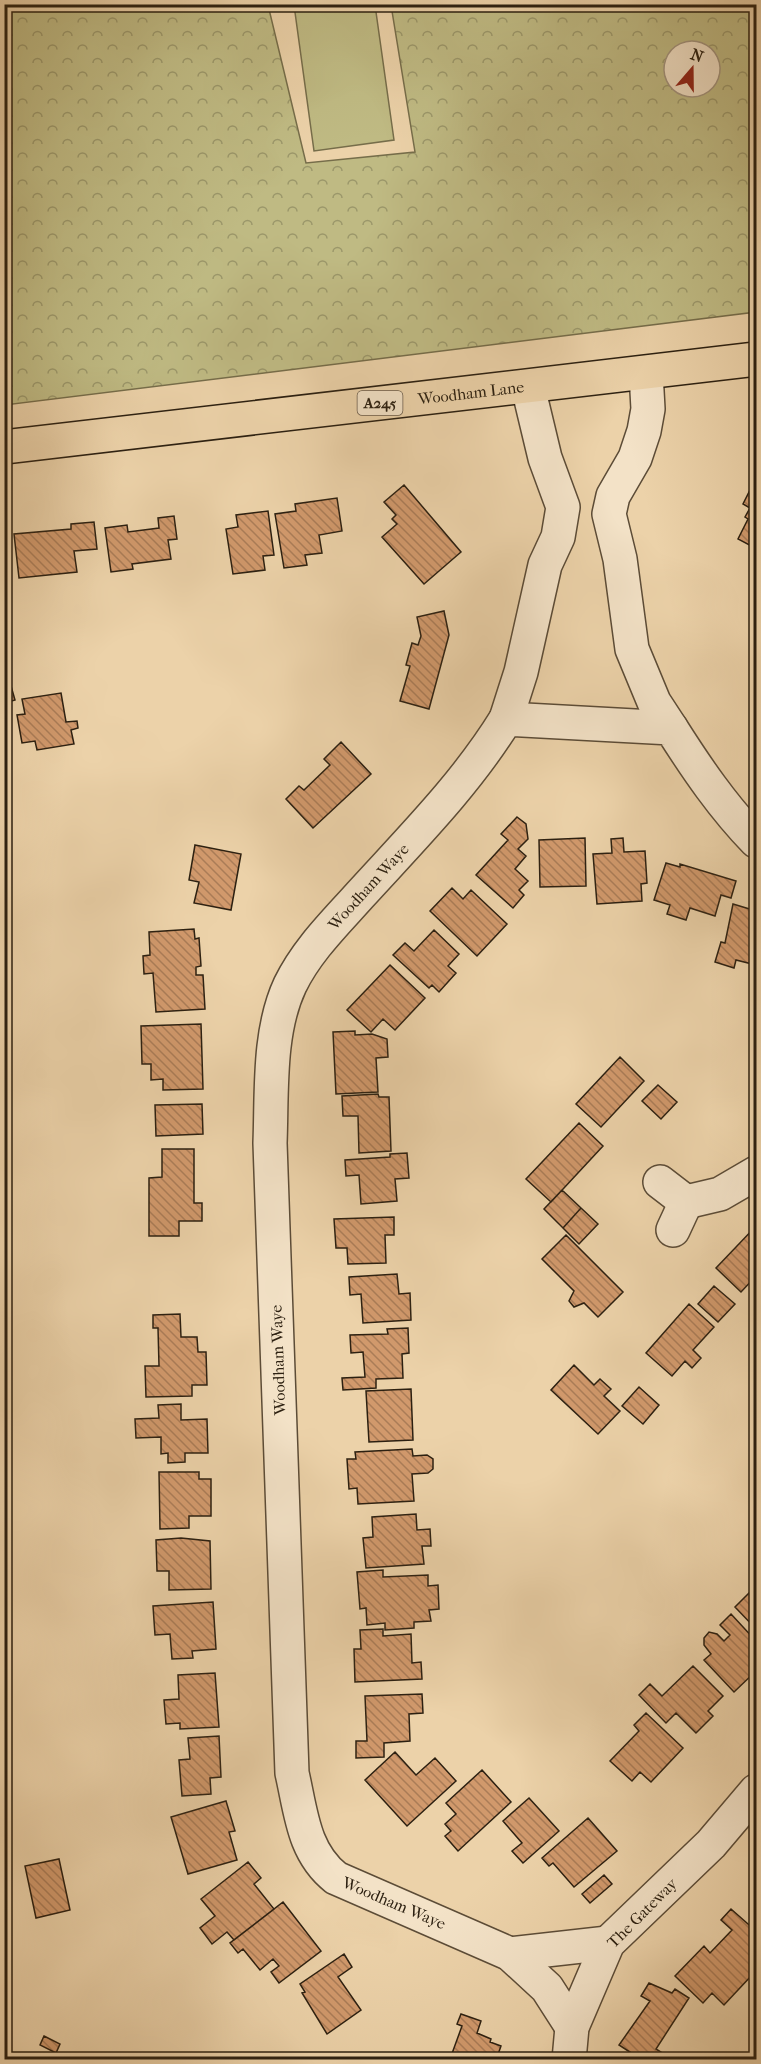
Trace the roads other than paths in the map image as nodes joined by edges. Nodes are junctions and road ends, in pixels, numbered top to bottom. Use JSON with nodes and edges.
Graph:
{"nodes":[{"id":1,"x":756,"y":359,"type":"edge"},
{"id":2,"x":646,"y":373,"type":"junction"},
{"id":3,"x":528,"y":387,"type":"junction"},
{"id":4,"x":4,"y":447,"type":"edge"},
{"id":5,"x":610,"y":506,"type":"junction"},
{"id":6,"x":563,"y":507,"type":"junction"},
{"id":7,"x":506,"y":719,"type":"junction"},
{"id":8,"x":671,"y":728,"type":"junction"},
{"id":9,"x":756,"y":842,"type":"edge"},
{"id":10,"x":756,"y":1173,"type":"edge"},
{"id":11,"x":660,"y":1182,"type":"dead end"},
{"id":12,"x":756,"y":1791,"type":"edge"},
{"id":13,"x":608,"y":1943,"type":"junction"},
{"id":14,"x":510,"y":1954,"type":"junction"},
{"id":15,"x":572,"y":2027,"type":"junction"},
{"id":16,"x":569,"y":2060,"type":"edge"}],
"edges":[{"from":1,"to":2,"type":"main road","name":"Woodham Lane","number":"A245"},
{"from":2,"to":3,"type":"main road","name":"Woodham Lane","number":"A245"},
{"from":2,"to":5,"type":"street"},
{"from":3,"to":4,"type":"main road","name":"Woodham Lane","number":"A245"},
{"from":3,"to":6,"type":"street","name":"Woodham Waye"},
{"from":5,"to":6,"type":"street"},
{"from":5,"to":8,"type":"street"},
{"from":6,"to":7,"type":"street","name":"Woodham Waye"},
{"from":7,"to":8,"type":"street"},
{"from":7,"to":14,"type":"street","name":"Woodham Waye"},
{"from":8,"to":9,"type":"street"},
{"from":10,"to":11,"type":"street"},
{"from":12,"to":13,"type":"street","name":"The Gateway"},
{"from":13,"to":14,"type":"street"},
{"from":13,"to":15,"type":"street","name":"The Gateway"},
{"from":14,"to":15,"type":"street"},
{"from":15,"to":16,"type":"street","name":"The Gateway"}]}
